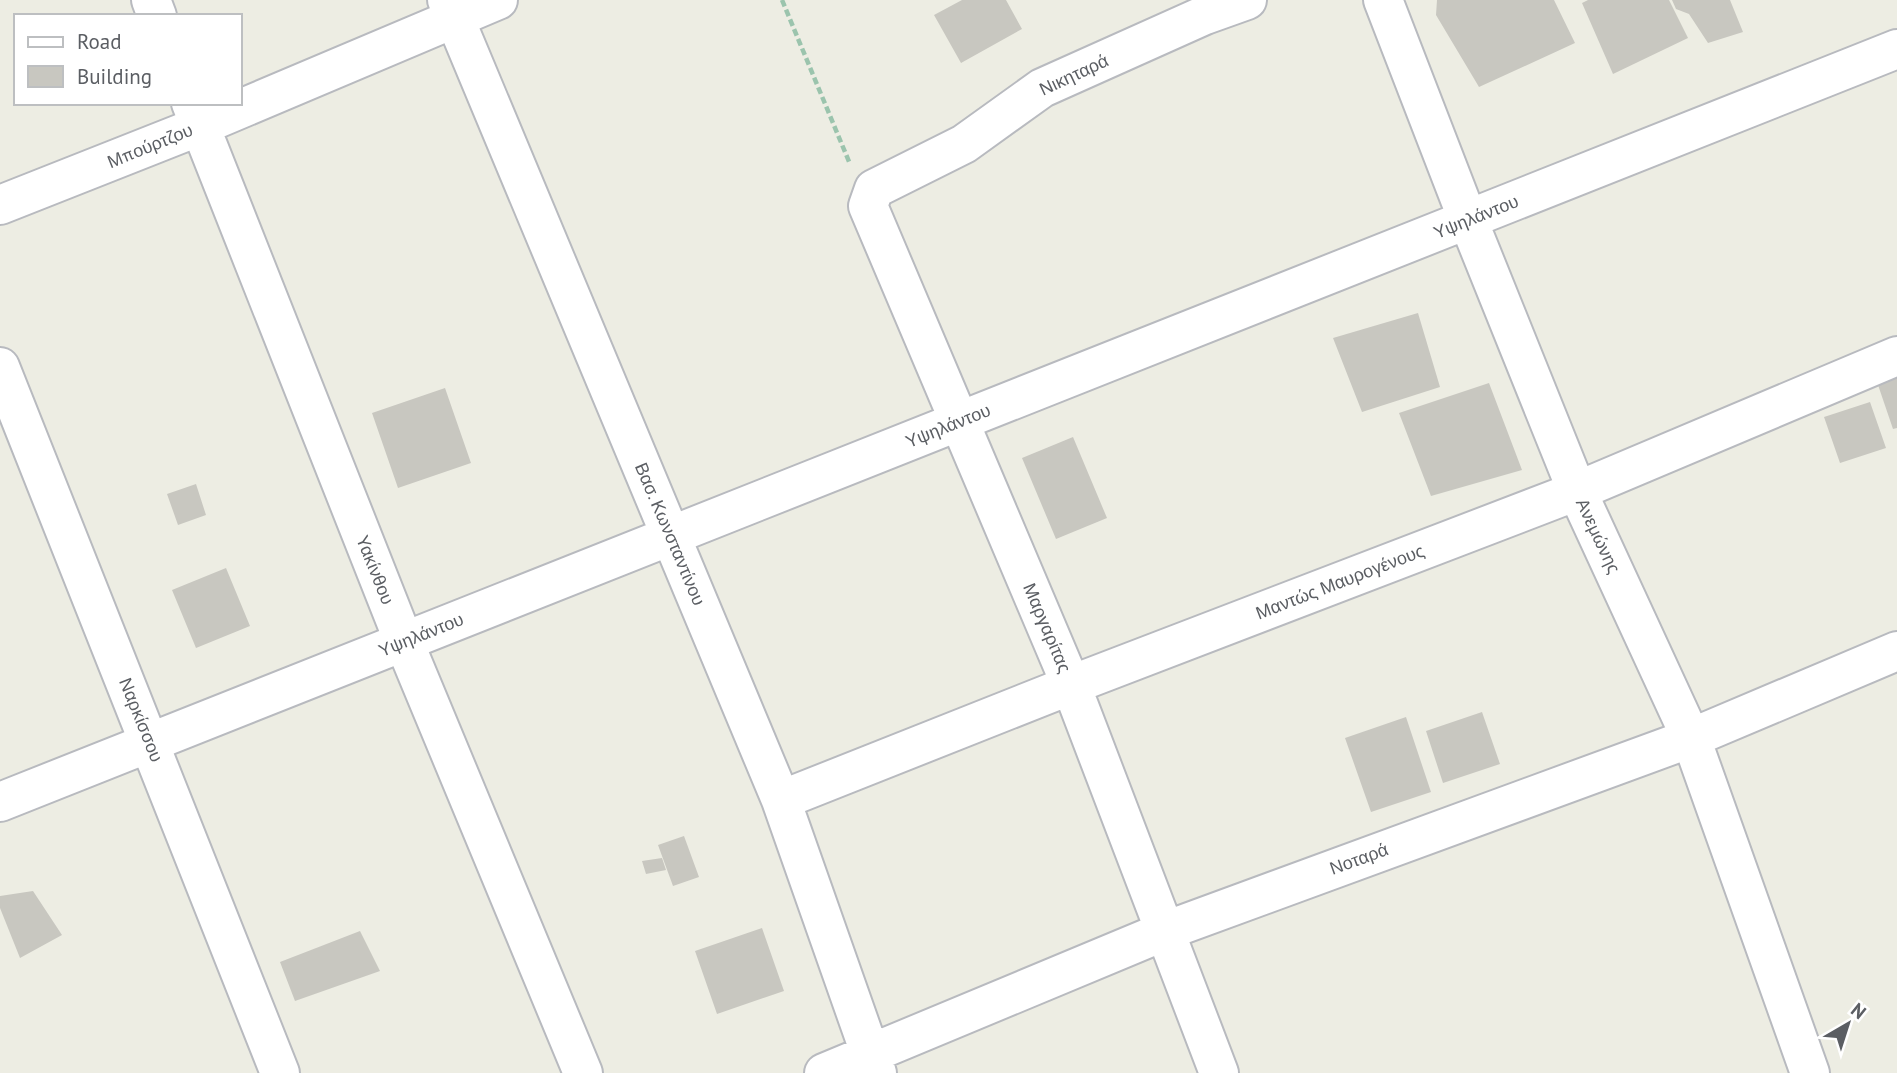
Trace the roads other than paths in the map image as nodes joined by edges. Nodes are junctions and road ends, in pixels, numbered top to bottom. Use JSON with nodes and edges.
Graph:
{"nodes":[{"id":1,"x":498,"y":0,"type":"edge"},
{"id":2,"x":1248,"y":0,"type":"edge"},
{"id":3,"x":1383,"y":0,"type":"edge"},
{"id":4,"x":451,"y":10,"type":"edge"},
{"id":5,"x":1897,"y":49,"type":"edge"},
{"id":6,"x":242,"y":96,"type":"edge"},
{"id":7,"x":219,"y":105,"type":"edge"},
{"id":8,"x":195,"y":115,"type":"edge"},
{"id":9,"x":871,"y":197,"type":"joint"},
{"id":10,"x":0,"y":205,"type":"edge"},
{"id":11,"x":1468,"y":220,"type":"junction"},
{"id":12,"x":1897,"y":356,"type":"edge"},
{"id":13,"x":0,"y":367,"type":"edge"},
{"id":14,"x":959,"y":422,"type":"junction"},
{"id":15,"x":1577,"y":491,"type":"junction"},
{"id":16,"x":671,"y":536,"type":"junction"},
{"id":17,"x":404,"y":642,"type":"junction"},
{"id":18,"x":1897,"y":651,"type":"edge"},
{"id":19,"x":1072,"y":685,"type":"junction"},
{"id":20,"x":1691,"y":737,"type":"junction"},
{"id":21,"x":150,"y":743,"type":"junction"},
{"id":22,"x":781,"y":800,"type":"junction"},
{"id":23,"x":0,"y":802,"type":"edge"},
{"id":24,"x":1165,"y":931,"type":"junction"},
{"id":25,"x":874,"y":1063,"type":"edge"},
{"id":26,"x":280,"y":1073,"type":"edge"},
{"id":27,"x":583,"y":1073,"type":"edge"},
{"id":28,"x":824,"y":1073,"type":"edge"},
{"id":29,"x":1219,"y":1073,"type":"edge"},
{"id":30,"x":1810,"y":1073,"type":"edge"}],
"edges":[{"from":1,"to":4,"type":"street"},
{"from":2,"to":9,"type":"street","name":"Νικηταρά"},
{"from":3,"to":11,"type":"street","name":"Ανεμώνης"},
{"from":4,"to":6,"type":"street","name":"Μπούρτζου"},
{"from":4,"to":16,"type":"street","name":"Βασ. Κωνσταντίνου"},
{"from":5,"to":11,"type":"street","name":"Υψηλάντου"},
{"from":7,"to":8,"type":"street","name":"Μπούρτζου"},
{"from":8,"to":10,"type":"street","name":"Μπούρτζου"},
{"from":8,"to":17,"type":"street","name":"Υακίνθου"},
{"from":9,"to":14,"type":"street","name":"Μαργαρίτας"},
{"from":11,"to":14,"type":"street","name":"Υψηλάντου"},
{"from":11,"to":15,"type":"street","name":"Ανεμώνης"},
{"from":12,"to":15,"type":"street","name":"Μαντώς Μαυρογένους"},
{"from":13,"to":21,"type":"street","name":"Ναρκίσσου"},
{"from":14,"to":16,"type":"street","name":"Υψηλάντου"},
{"from":14,"to":19,"type":"street","name":"Μαργαρίτας"},
{"from":15,"to":19,"type":"street","name":"Μαντώς Μαυρογένους"},
{"from":15,"to":20,"type":"street","name":"Ανεμώνης"},
{"from":16,"to":17,"type":"street","name":"Υψηλάντου"},
{"from":16,"to":22,"type":"street","name":"Βασ. Κωνσταντίνου"},
{"from":17,"to":21,"type":"street","name":"Υψηλάντου"},
{"from":17,"to":27,"type":"street","name":"Υακίνθου"},
{"from":18,"to":20,"type":"street","name":"Νοταρά"},
{"from":19,"to":22,"type":"street","name":"Μαντώς Μαυρογένους"},
{"from":19,"to":24,"type":"street","name":"Μαργαρίτας"},
{"from":20,"to":24,"type":"street","name":"Νοταρά"},
{"from":20,"to":30,"type":"street","name":"Ανεμώνης"},
{"from":21,"to":23,"type":"street","name":"Υψηλάντου"},
{"from":21,"to":26,"type":"street","name":"Ναρκίσσου"},
{"from":22,"to":25,"type":"street","name":"Βασ. Κωνσταντίνου"},
{"from":24,"to":25,"type":"street","name":"Νοταρά"},
{"from":24,"to":29,"type":"street","name":"Μαργαρίτας"},
{"from":25,"to":28,"type":"street","name":"Νοταρά"}]}
